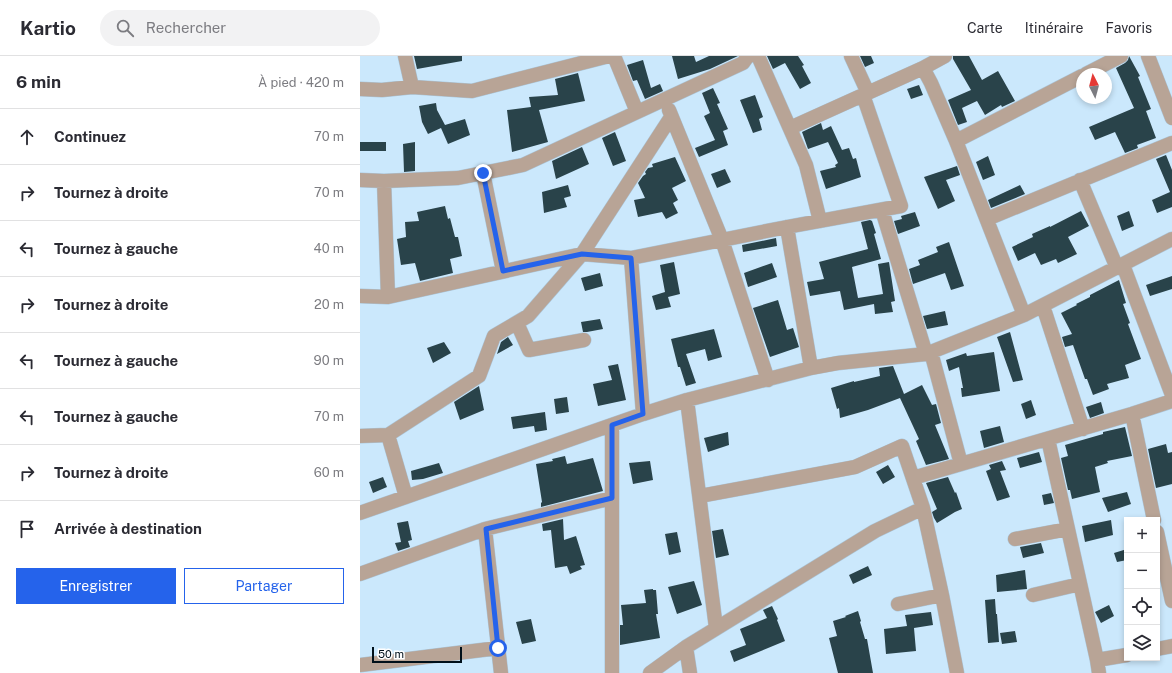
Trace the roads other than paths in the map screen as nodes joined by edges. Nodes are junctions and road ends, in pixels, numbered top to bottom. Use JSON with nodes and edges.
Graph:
{"nodes":[{"id":1,"x":405,"y":56,"type":"edge"},
{"id":2,"x":609,"y":56,"type":"edge"},
{"id":3,"x":614,"y":56,"type":"edge"},
{"id":4,"x":758,"y":56,"type":"edge"},
{"id":5,"x":852,"y":56,"type":"edge"},
{"id":6,"x":1121,"y":56,"type":"edge"},
{"id":7,"x":1148,"y":56,"type":"edge"},
{"id":8,"x":744,"y":58,"type":"edge"},
{"id":9,"x":933,"y":61,"type":"edge"},
{"id":10,"x":1098,"y":68,"type":"edge"},
{"id":11,"x":1076,"y":79,"type":"edge"},
{"id":12,"x":412,"y":87,"type":"junction"},
{"id":13,"x":360,"y":89,"type":"edge"},
{"id":14,"x":865,"y":94,"type":"junction"},
{"id":15,"x":664,"y":99,"type":"junction"},
{"id":16,"x":637,"y":112,"type":"junction"},
{"id":17,"x":672,"y":117,"type":"junction"},
{"id":18,"x":1172,"y":118,"type":"edge"},
{"id":19,"x":790,"y":128,"type":"junction"},
{"id":20,"x":956,"y":141,"type":"junction"},
{"id":21,"x":1172,"y":143,"type":"edge"},
{"id":22,"x":483,"y":173,"type":"junction"},
{"id":23,"x":360,"y":180,"type":"edge"},
{"id":24,"x":1080,"y":180,"type":"junction"},
{"id":25,"x":384,"y":181,"type":"junction"},
{"id":26,"x":882,"y":210,"type":"junction"},
{"id":27,"x":986,"y":219,"type":"junction"},
{"id":28,"x":820,"y":221,"type":"junction"},
{"id":29,"x":787,"y":227,"type":"junction"},
{"id":30,"x":722,"y":240,"type":"junction"},
{"id":31,"x":1172,"y":240,"type":"edge"},
{"id":32,"x":582,"y":254,"type":"junction"},
{"id":33,"x":631,"y":258,"type":"junction"},
{"id":34,"x":1120,"y":267,"type":"junction"},
{"id":35,"x":503,"y":271,"type":"junction"},
{"id":36,"x":360,"y":296,"type":"edge"},
{"id":37,"x":388,"y":297,"type":"junction"},
{"id":38,"x":1043,"y":306,"type":"junction"},
{"id":39,"x":1024,"y":315,"type":"junction"},
{"id":40,"x":517,"y":323,"type":"junction"},
{"id":41,"x":584,"y":340,"type":"dead end"},
{"id":42,"x":929,"y":353,"type":"junction"},
{"id":43,"x":811,"y":368,"type":"junction"},
{"id":44,"x":768,"y":380,"type":"junction"},
{"id":45,"x":1172,"y":395,"type":"edge"},
{"id":46,"x":688,"y":400,"type":"junction"},
{"id":47,"x":1172,"y":401,"type":"edge"},
{"id":48,"x":643,"y":414,"type":"junction"},
{"id":49,"x":1132,"y":414,"type":"junction"},
{"id":50,"x":612,"y":425,"type":"junction"},
{"id":51,"x":1082,"y":429,"type":"junction"},
{"id":52,"x":388,"y":435,"type":"junction"},
{"id":53,"x":360,"y":436,"type":"edge"},
{"id":54,"x":1048,"y":439,"type":"junction"},
{"id":55,"x":961,"y":464,"type":"junction"},
{"id":56,"x":913,"y":478,"type":"junction"},
{"id":57,"x":700,"y":496,"type":"junction"},
{"id":58,"x":406,"y":497,"type":"junction"},
{"id":59,"x":612,"y":498,"type":"junction"},
{"id":60,"x":924,"y":508,"type":"junction"},
{"id":61,"x":360,"y":513,"type":"edge"},
{"id":62,"x":1153,"y":517,"type":"edge"},
{"id":63,"x":486,"y":529,"type":"junction"},
{"id":64,"x":1068,"y":529,"type":"junction"},
{"id":65,"x":1015,"y":539,"type":"dead end"},
{"id":66,"x":1160,"y":546,"type":"edge"},
{"id":67,"x":360,"y":574,"type":"edge"},
{"id":68,"x":1080,"y":584,"type":"junction"},
{"id":69,"x":1033,"y":594,"type":"dead end"},
{"id":70,"x":942,"y":595,"type":"junction"},
{"id":71,"x":1172,"y":601,"type":"edge"},
{"id":72,"x":898,"y":604,"type":"dead end"},
{"id":73,"x":716,"y":628,"type":"junction"},
{"id":74,"x":686,"y":646,"type":"junction"},
{"id":75,"x":1172,"y":646,"type":"edge"},
{"id":76,"x":498,"y":648,"type":"junction"},
{"id":77,"x":1160,"y":648,"type":"edge"},
{"id":78,"x":1124,"y":656,"type":"edge"},
{"id":79,"x":360,"y":665,"type":"edge"},
{"id":80,"x":1098,"y":667,"type":"edge"},
{"id":81,"x":501,"y":673,"type":"edge"},
{"id":82,"x":612,"y":673,"type":"edge"},
{"id":83,"x":650,"y":673,"type":"edge"},
{"id":84,"x":690,"y":673,"type":"edge"},
{"id":85,"x":957,"y":673,"type":"edge"}],
"edges":[{"from":1,"to":12,"type":"street"},
{"from":2,"to":12,"type":"street"},
{"from":3,"to":16,"type":"street"},
{"from":4,"to":19,"type":"street"},
{"from":5,"to":14,"type":"street"},
{"from":6,"to":10,"type":"street"},
{"from":7,"to":18,"type":"street"},
{"from":8,"to":15,"type":"street"},
{"from":9,"to":14,"type":"street"},
{"from":9,"to":20,"type":"street"},
{"from":11,"to":20,"type":"street"},
{"from":12,"to":13,"type":"street"},
{"from":14,"to":19,"type":"street"},
{"from":14,"to":26,"type":"street"},
{"from":15,"to":16,"type":"street"},
{"from":15,"to":17,"type":"street"},
{"from":16,"to":22,"type":"street"},
{"from":17,"to":30,"type":"street"},
{"from":17,"to":32,"type":"street"},
{"from":19,"to":28,"type":"street"},
{"from":20,"to":27,"type":"street"},
{"from":21,"to":24,"type":"street"},
{"from":22,"to":25,"type":"street"},
{"from":22,"to":35,"type":"street"},
{"from":23,"to":25,"type":"street"},
{"from":24,"to":27,"type":"street"},
{"from":24,"to":34,"type":"street"},
{"from":25,"to":37,"type":"street"},
{"from":26,"to":28,"type":"street"},
{"from":26,"to":42,"type":"street"},
{"from":27,"to":39,"type":"street"},
{"from":28,"to":29,"type":"street"},
{"from":29,"to":30,"type":"street"},
{"from":29,"to":43,"type":"street"},
{"from":30,"to":33,"type":"street"},
{"from":30,"to":44,"type":"street"},
{"from":31,"to":34,"type":"street"},
{"from":32,"to":33,"type":"street"},
{"from":32,"to":35,"type":"street"},
{"from":32,"to":40,"type":"street"},
{"from":33,"to":48,"type":"street"},
{"from":34,"to":38,"type":"street"},
{"from":34,"to":45,"type":"street"},
{"from":35,"to":37,"type":"street"},
{"from":36,"to":37,"type":"street"},
{"from":38,"to":39,"type":"street"},
{"from":38,"to":51,"type":"street"},
{"from":39,"to":42,"type":"street"},
{"from":40,"to":41,"type":"street"},
{"from":40,"to":52,"type":"street"},
{"from":42,"to":43,"type":"street"},
{"from":42,"to":55,"type":"street"},
{"from":43,"to":44,"type":"street"},
{"from":44,"to":46,"type":"street"},
{"from":46,"to":48,"type":"street"},
{"from":46,"to":57,"type":"street"},
{"from":47,"to":49,"type":"street"},
{"from":48,"to":50,"type":"street"},
{"from":49,"to":51,"type":"street"},
{"from":49,"to":62,"type":"street"},
{"from":50,"to":58,"type":"street"},
{"from":50,"to":59,"type":"street"},
{"from":51,"to":54,"type":"street"},
{"from":52,"to":53,"type":"street"},
{"from":52,"to":58,"type":"street"},
{"from":54,"to":55,"type":"street"},
{"from":54,"to":64,"type":"street"},
{"from":55,"to":56,"type":"street"},
{"from":56,"to":57,"type":"street"},
{"from":56,"to":60,"type":"street"},
{"from":57,"to":73,"type":"street"},
{"from":58,"to":61,"type":"street"},
{"from":59,"to":63,"type":"street"},
{"from":59,"to":82,"type":"street"},
{"from":60,"to":70,"type":"street"},
{"from":60,"to":73,"type":"street"},
{"from":63,"to":67,"type":"street"},
{"from":63,"to":76,"type":"street"},
{"from":64,"to":65,"type":"street"},
{"from":64,"to":68,"type":"street"},
{"from":66,"to":71,"type":"street"},
{"from":68,"to":69,"type":"street"},
{"from":68,"to":80,"type":"street"},
{"from":70,"to":72,"type":"street"},
{"from":70,"to":85,"type":"street"},
{"from":73,"to":74,"type":"street"},
{"from":74,"to":83,"type":"street"},
{"from":74,"to":84,"type":"street"},
{"from":75,"to":77,"type":"street"},
{"from":76,"to":79,"type":"street"},
{"from":76,"to":81,"type":"street"},
{"from":78,"to":80,"type":"street"}]}
